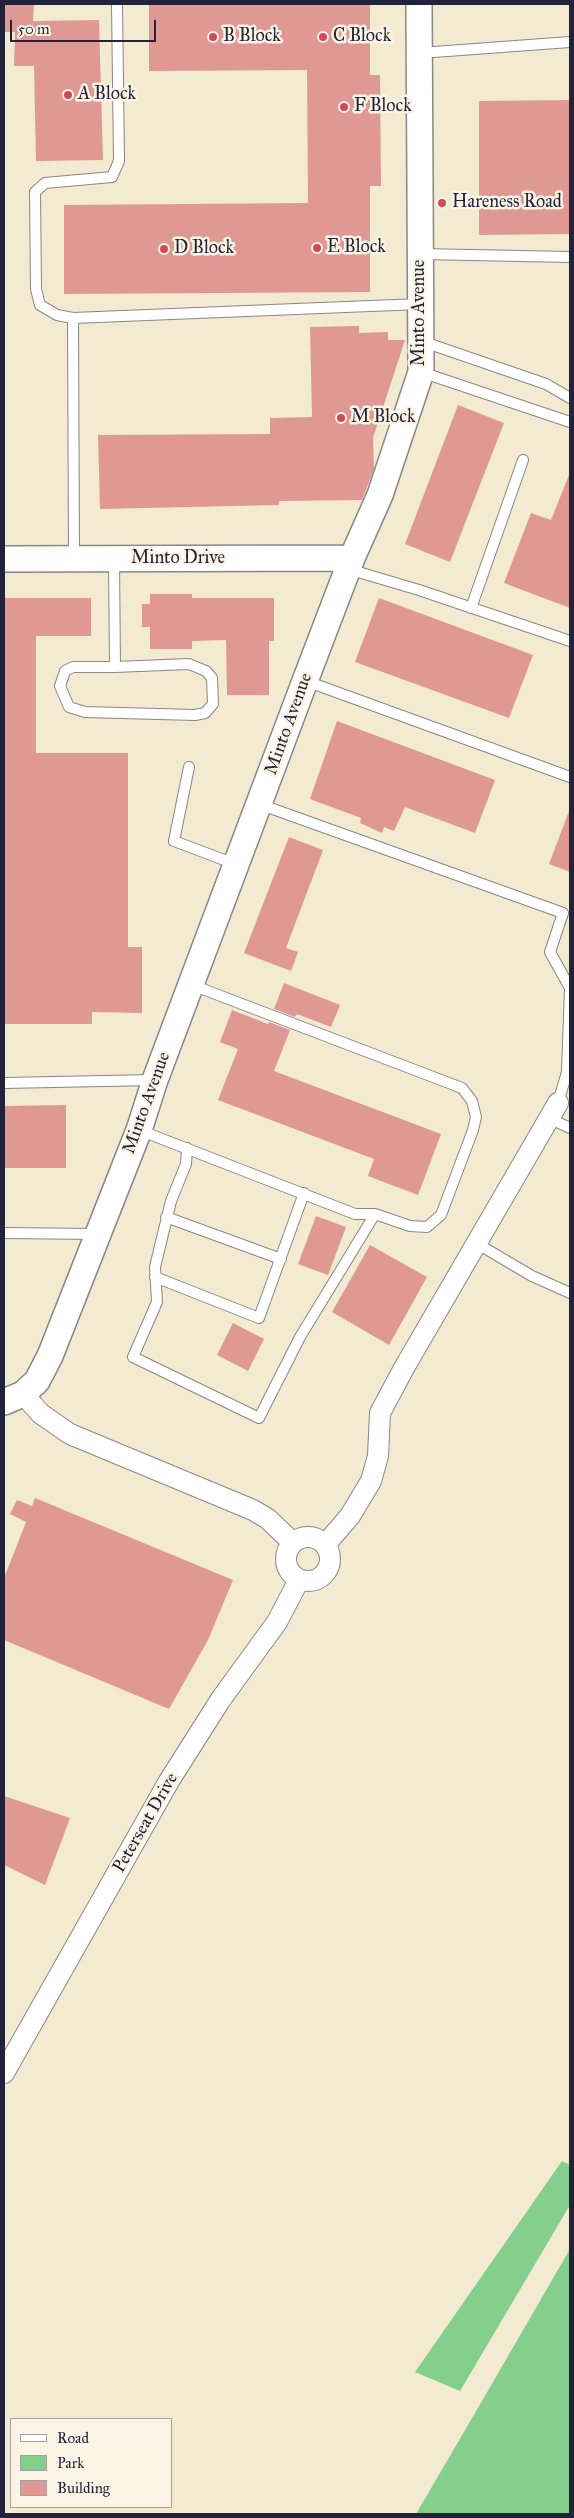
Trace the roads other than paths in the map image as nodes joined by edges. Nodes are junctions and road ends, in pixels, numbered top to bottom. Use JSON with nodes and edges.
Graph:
{"nodes":[{"id":1,"x":117,"y":4,"type":"edge"},
{"id":2,"x":418,"y":4,"type":"edge"},
{"id":3,"x":570,"y":42,"type":"edge"},
{"id":4,"x":419,"y":53,"type":"junction"},
{"id":5,"x":420,"y":254,"type":"junction"},
{"id":6,"x":570,"y":257,"type":"edge"},
{"id":7,"x":420,"y":304,"type":"junction"},
{"id":8,"x":73,"y":318,"type":"junction"},
{"id":9,"x":420,"y":341,"type":"junction"},
{"id":10,"x":421,"y":372,"type":"junction"},
{"id":11,"x":570,"y":398,"type":"edge"},
{"id":12,"x":570,"y":422,"type":"edge"},
{"id":13,"x":524,"y":460,"type":"dead end"},
{"id":14,"x":4,"y":559,"type":"edge"},
{"id":15,"x":74,"y":559,"type":"junction"},
{"id":16,"x":114,"y":559,"type":"junction"},
{"id":17,"x":350,"y":564,"type":"junction"},
{"id":18,"x":471,"y":608,"type":"junction"},
{"id":19,"x":570,"y":641,"type":"edge"},
{"id":20,"x":115,"y":667,"type":"junction"},
{"id":21,"x":305,"y":681,"type":"junction"},
{"id":22,"x":189,"y":767,"type":"dead end"},
{"id":23,"x":570,"y":777,"type":"edge"},
{"id":24,"x":259,"y":804,"type":"junction"},
{"id":25,"x":236,"y":864,"type":"junction"},
{"id":26,"x":192,"y":985,"type":"junction"},
{"id":27,"x":155,"y":1080,"type":"junction"},
{"id":28,"x":4,"y":1084,"type":"edge"},
{"id":29,"x":554,"y":1110,"type":"junction"},
{"id":30,"x":570,"y":1128,"type":"edge"},
{"id":31,"x":139,"y":1130,"type":"junction"},
{"id":32,"x":187,"y":1148,"type":"junction"},
{"id":33,"x":304,"y":1193,"type":"junction"},
{"id":34,"x":375,"y":1214,"type":"junction"},
{"id":35,"x":166,"y":1217,"type":"junction"},
{"id":36,"x":4,"y":1234,"type":"edge"},
{"id":37,"x":96,"y":1234,"type":"junction"},
{"id":38,"x":476,"y":1243,"type":"junction"},
{"id":39,"x":282,"y":1260,"type":"junction"},
{"id":40,"x":155,"y":1277,"type":"junction"},
{"id":41,"x":570,"y":1293,"type":"edge"},
{"id":42,"x":14,"y":1398,"type":"edge"},
{"id":43,"x":293,"y":1542,"type":"junction"},
{"id":44,"x":325,"y":1544,"type":"junction"},
{"id":45,"x":299,"y":1580,"type":"junction"},
{"id":46,"x":4,"y":2073,"type":"edge"}],
"edges":[{"from":1,"to":8,"type":"lane"},
{"from":2,"to":4,"type":"street","name":"Minto Avenue"},
{"from":3,"to":4,"type":"lane"},
{"from":4,"to":5,"type":"street","name":"Minto Avenue"},
{"from":5,"to":6,"type":"lane"},
{"from":5,"to":7,"type":"street","name":"Minto Avenue"},
{"from":7,"to":8,"type":"lane"},
{"from":7,"to":9,"type":"street","name":"Minto Avenue"},
{"from":8,"to":15,"type":"lane"},
{"from":9,"to":10,"type":"street","name":"Minto Avenue"},
{"from":9,"to":11,"type":"lane"},
{"from":10,"to":12,"type":"lane"},
{"from":10,"to":17,"type":"street","name":"Minto Avenue"},
{"from":13,"to":18,"type":"lane"},
{"from":14,"to":15,"type":"street","name":"Minto Drive"},
{"from":15,"to":16,"type":"street","name":"Minto Drive"},
{"from":16,"to":17,"type":"street","name":"Minto Drive"},
{"from":16,"to":20,"type":"lane"},
{"from":17,"to":18,"type":"lane"},
{"from":17,"to":21,"type":"street","name":"Minto Avenue"},
{"from":18,"to":19,"type":"lane"},
{"from":20,"to":20,"type":"lane"},
{"from":21,"to":23,"type":"lane"},
{"from":21,"to":24,"type":"street","name":"Minto Avenue"},
{"from":22,"to":25,"type":"lane"},
{"from":24,"to":25,"type":"street","name":"Minto Avenue"},
{"from":24,"to":29,"type":"lane"},
{"from":25,"to":26,"type":"street","name":"Minto Avenue"},
{"from":26,"to":27,"type":"street","name":"Minto Avenue"},
{"from":26,"to":34,"type":"lane"},
{"from":27,"to":28,"type":"lane"},
{"from":27,"to":31,"type":"street","name":"Minto Avenue"},
{"from":29,"to":30,"type":"lane"},
{"from":29,"to":38,"type":"street"},
{"from":31,"to":32,"type":"lane"},
{"from":31,"to":37,"type":"street","name":"Minto Avenue"},
{"from":32,"to":33,"type":"lane"},
{"from":32,"to":35,"type":"lane"},
{"from":33,"to":34,"type":"lane"},
{"from":33,"to":39,"type":"lane"},
{"from":34,"to":40,"type":"lane"},
{"from":35,"to":39,"type":"lane"},
{"from":35,"to":40,"type":"lane"},
{"from":36,"to":37,"type":"lane"},
{"from":37,"to":42,"type":"street","name":"Minto Avenue"},
{"from":38,"to":41,"type":"lane"},
{"from":38,"to":44,"type":"street"},
{"from":39,"to":40,"type":"lane"},
{"from":42,"to":43,"type":"street"},
{"from":43,"to":44,"type":"street"},
{"from":43,"to":45,"type":"street"},
{"from":44,"to":45,"type":"street"},
{"from":45,"to":46,"type":"street","name":"Peterseat Drive"}]}
